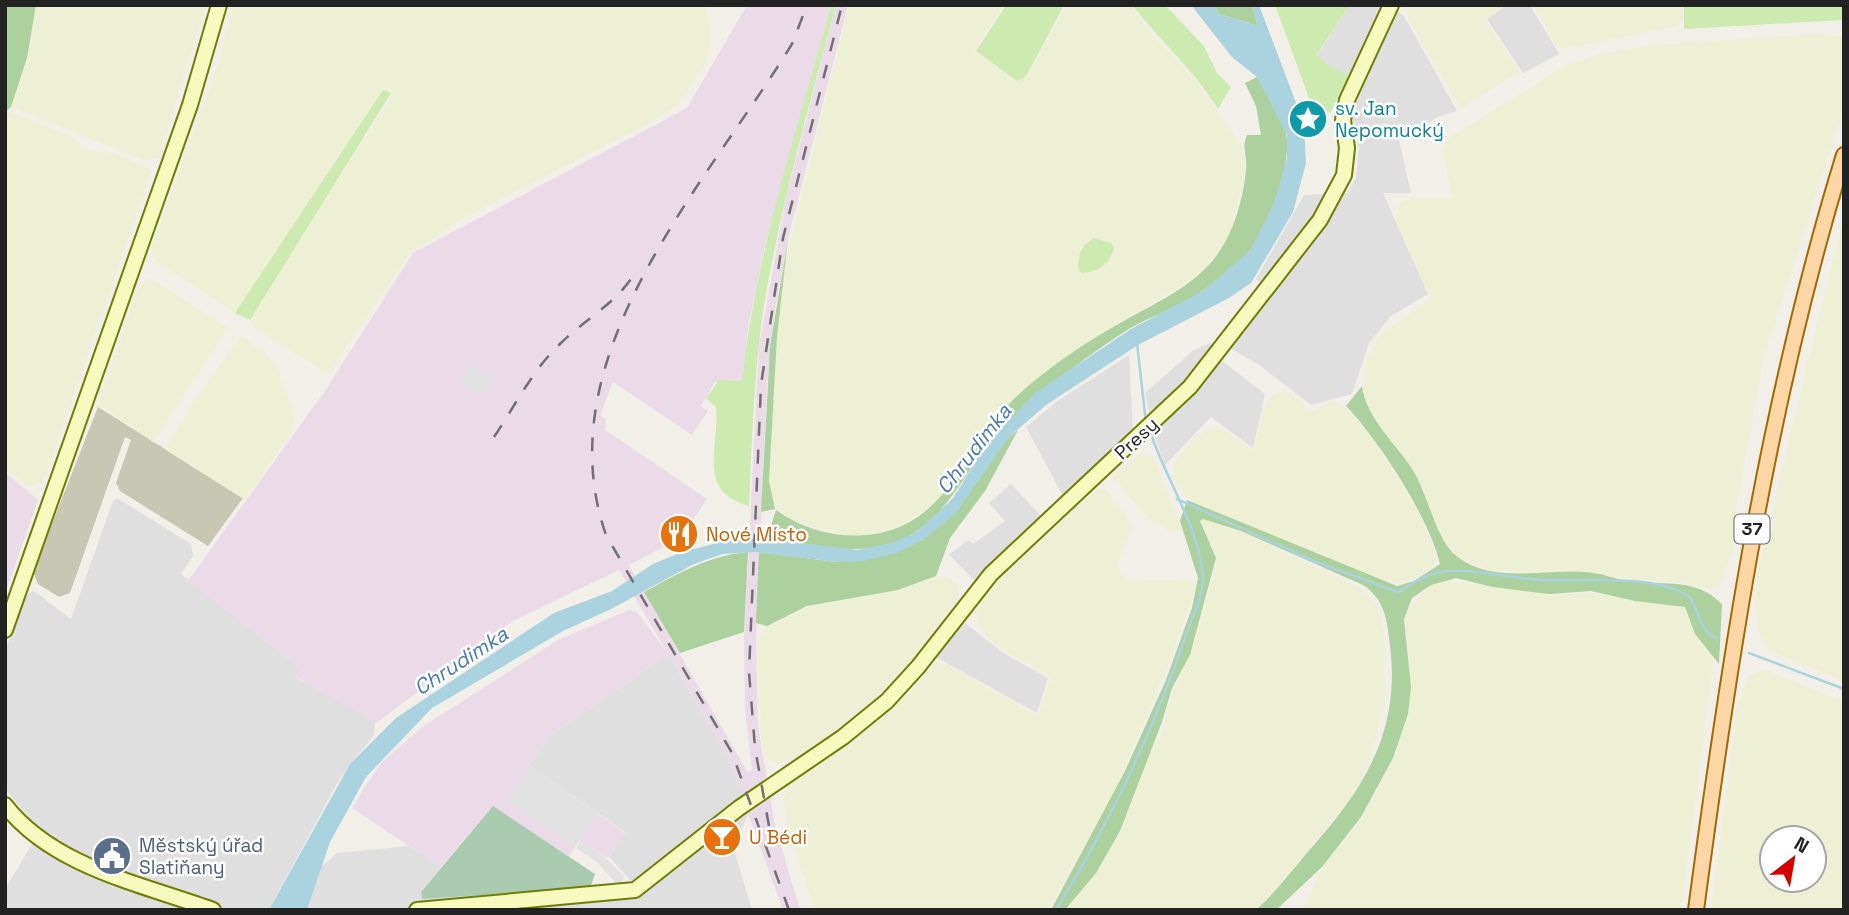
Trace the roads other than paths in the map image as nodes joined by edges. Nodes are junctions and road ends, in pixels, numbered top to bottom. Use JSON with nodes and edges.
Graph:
{"nodes":[{"id":1,"x":219,"y":5,"type":"edge"},
{"id":2,"x":1391,"y":5,"type":"edge"},
{"id":3,"x":1844,"y":155,"type":"edge"},
{"id":4,"x":5,"y":630,"type":"edge"},
{"id":5,"x":7,"y":808,"type":"edge"},
{"id":6,"x":212,"y":910,"type":"edge"},
{"id":7,"x":417,"y":910,"type":"edge"},
{"id":8,"x":1696,"y":910,"type":"edge"}],
"edges":[{"from":1,"to":4,"type":"street"},
{"from":2,"to":7,"type":"street","name":"Presy"},
{"from":3,"to":8,"type":"main road","number":"37"},
{"from":5,"to":6,"type":"street"}]}
